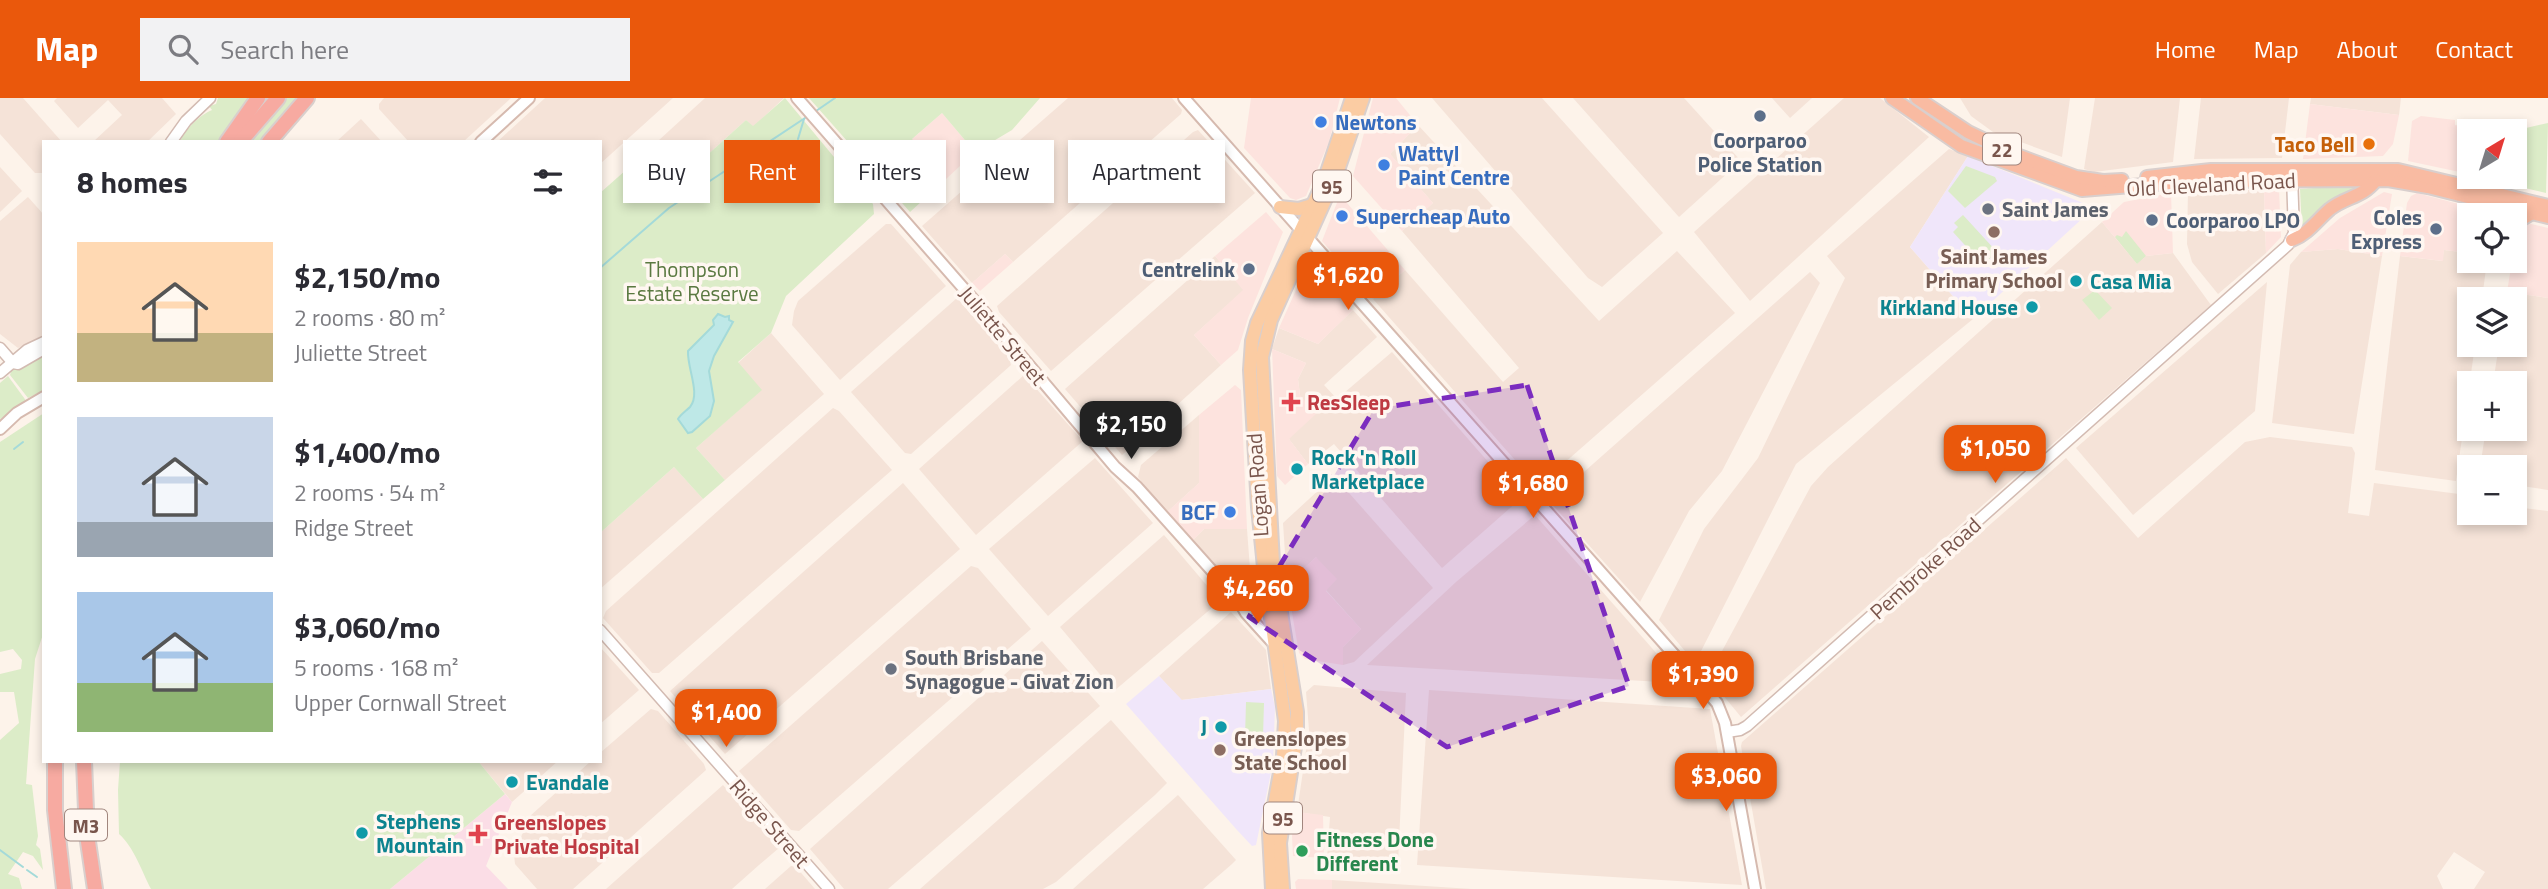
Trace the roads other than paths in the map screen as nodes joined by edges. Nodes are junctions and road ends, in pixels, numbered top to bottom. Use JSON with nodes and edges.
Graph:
{"nodes":[{"id":1,"x":210,"y":98,"type":"edge"},
{"id":2,"x":258,"y":98,"type":"edge"},
{"id":3,"x":278,"y":98,"type":"edge"},
{"id":4,"x":307,"y":98,"type":"edge"},
{"id":5,"x":529,"y":98,"type":"edge"},
{"id":6,"x":1184,"y":98,"type":"edge"},
{"id":7,"x":1353,"y":98,"type":"edge"},
{"id":8,"x":1363,"y":98,"type":"edge"},
{"id":9,"x":1892,"y":98,"type":"edge"},
{"id":10,"x":1917,"y":98,"type":"edge"},
{"id":11,"x":1939,"y":98,"type":"edge"},
{"id":12,"x":798,"y":99,"type":"edge"},
{"id":13,"x":1908,"y":110,"type":"junction"},
{"id":14,"x":1938,"y":113,"type":"junction"},
{"id":15,"x":172,"y":140,"type":"edge"},
{"id":16,"x":228,"y":140,"type":"edge"},
{"id":17,"x":242,"y":140,"type":"edge"},
{"id":18,"x":271,"y":140,"type":"edge"},
{"id":19,"x":483,"y":140,"type":"edge"},
{"id":20,"x":2292,"y":174,"type":"junction"},
{"id":21,"x":2376,"y":180,"type":"junction"},
{"id":22,"x":1312,"y":205,"type":"junction"},
{"id":23,"x":2548,"y":206,"type":"edge"},
{"id":24,"x":1280,"y":207,"type":"junction"},
{"id":25,"x":2532,"y":213,"type":"junction"},
{"id":26,"x":2527,"y":216,"type":"edge"},
{"id":27,"x":2548,"y":217,"type":"edge"},
{"id":28,"x":1304,"y":234,"type":"junction"},
{"id":29,"x":2292,"y":240,"type":"junction"},
{"id":30,"x":1297,"y":262,"type":"junction"},
{"id":31,"x":1328,"y":265,"type":"junction"},
{"id":32,"x":42,"y":343,"type":"edge"},
{"id":33,"x":0,"y":348,"type":"edge"},
{"id":34,"x":42,"y":350,"type":"edge"},
{"id":35,"x":13,"y":363,"type":"junction"},
{"id":36,"x":0,"y":373,"type":"edge"},
{"id":37,"x":42,"y":398,"type":"edge"},
{"id":38,"x":42,"y":406,"type":"edge"},
{"id":39,"x":0,"y":428,"type":"edge"},
{"id":40,"x":1239,"y":601,"type":"junction"},
{"id":41,"x":1269,"y":601,"type":"junction"},
{"id":42,"x":602,"y":632,"type":"edge"},
{"id":43,"x":1276,"y":646,"type":"junction"},
{"id":44,"x":1727,"y":732,"type":"junction"},
{"id":45,"x":55,"y":763,"type":"edge"},
{"id":46,"x":84,"y":763,"type":"edge"},
{"id":47,"x":64,"y":889,"type":"edge"},
{"id":48,"x":95,"y":889,"type":"edge"},
{"id":49,"x":829,"y":889,"type":"edge"},
{"id":50,"x":1272,"y":889,"type":"edge"},
{"id":51,"x":1283,"y":889,"type":"edge"},
{"id":52,"x":1755,"y":889,"type":"edge"}],
"edges":[{"from":1,"to":15,"type":"street"},
{"from":2,"to":16,"type":"highway"},
{"from":3,"to":17,"type":"highway"},
{"from":4,"to":18,"type":"highway"},
{"from":5,"to":19,"type":"main road"},
{"from":6,"to":24,"type":"main road"},
{"from":7,"to":22,"type":"main road","name":"Logan Road","number":"95"},
{"from":8,"to":28,"type":"main road","name":"Logan Road","number":"95"},
{"from":9,"to":13,"type":"highway","name":"Old Cleveland Road","number":"22"},
{"from":10,"to":13,"type":"street"},
{"from":10,"to":14,"type":"highway","name":"Old Cleveland Road","number":"22"},
{"from":11,"to":14,"type":"highway"},
{"from":12,"to":40,"type":"main road","name":"Juliette Street"},
{"from":13,"to":20,"type":"highway","name":"Old Cleveland Road","number":"22"},
{"from":14,"to":20,"type":"highway","name":"Old Cleveland Road","number":"22"},
{"from":20,"to":21,"type":"highway","name":"Old Cleveland Road","number":"22"},
{"from":20,"to":23,"type":"highway","name":"Old Cleveland Road","number":"22"},
{"from":20,"to":29,"type":"street"},
{"from":21,"to":25,"type":"highway","name":"Old Cleveland Road","number":"22"},
{"from":21,"to":29,"type":"highway"},
{"from":22,"to":24,"type":"main road"},
{"from":22,"to":28,"type":"main road","name":"Logan Road","number":"95"},
{"from":24,"to":28,"type":"main road"},
{"from":25,"to":26,"type":"highway"},
{"from":25,"to":27,"type":"highway","name":"Old Cleveland Road","number":"22"},
{"from":28,"to":30,"type":"main road","name":"Logan Road","number":"95"},
{"from":28,"to":31,"type":"main road"},
{"from":28,"to":41,"type":"main road","name":"Logan Road","number":"95"},
{"from":29,"to":44,"type":"street","name":"Pembroke Road"},
{"from":30,"to":31,"type":"main road"},
{"from":30,"to":51,"type":"main road","name":"Logan Road","number":"95"},
{"from":31,"to":44,"type":"main road"},
{"from":32,"to":35,"type":"street"},
{"from":33,"to":35,"type":"street"},
{"from":34,"to":35,"type":"street"},
{"from":35,"to":36,"type":"street"},
{"from":37,"to":39,"type":"main road"},
{"from":38,"to":39,"type":"main road"},
{"from":40,"to":41,"type":"main road"},
{"from":40,"to":43,"type":"main road","name":"Juliette Street"},
{"from":41,"to":43,"type":"main road","name":"Logan Road","number":"95"},
{"from":42,"to":49,"type":"street","name":"Ridge Street"},
{"from":43,"to":50,"type":"main road","name":"Logan Road","number":"95"},
{"from":44,"to":52,"type":"main road"},
{"from":45,"to":47,"type":"highway","number":"M3"},
{"from":46,"to":48,"type":"highway","number":"M3"}]}
